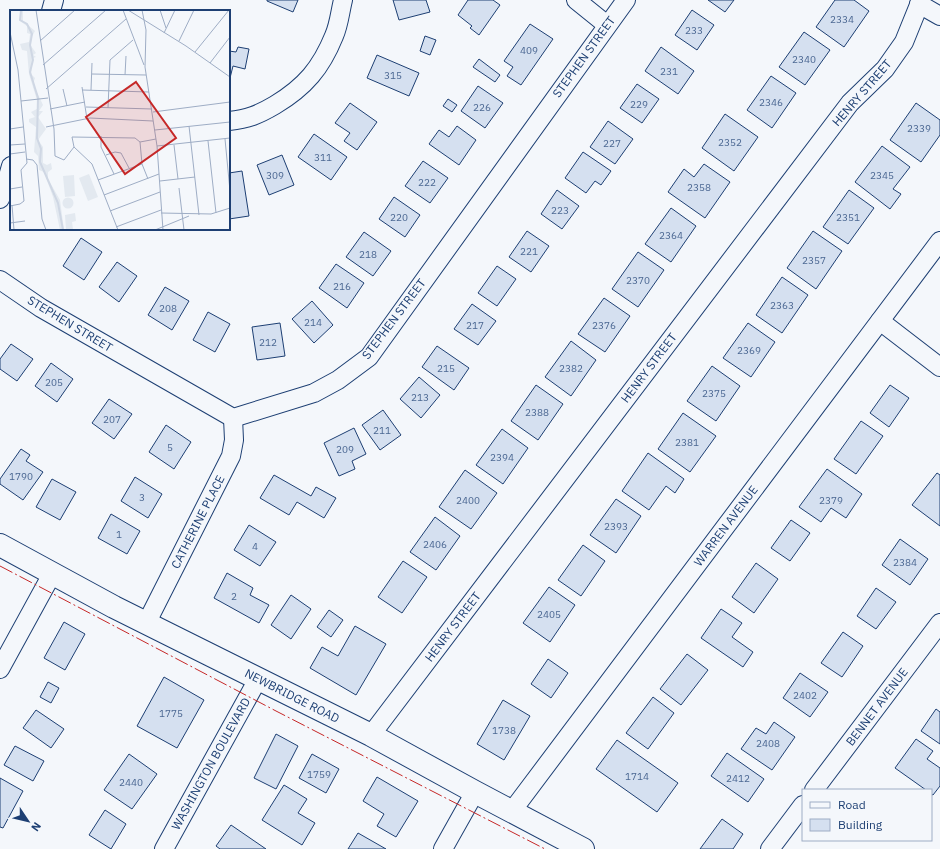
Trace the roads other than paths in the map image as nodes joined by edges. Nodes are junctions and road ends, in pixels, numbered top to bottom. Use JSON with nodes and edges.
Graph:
{"nodes":[{"id":1,"x":54,"y":0,"type":"edge"},
{"id":2,"x":343,"y":0,"type":"edge"},
{"id":3,"x":576,"y":0,"type":"edge"},
{"id":4,"x":626,"y":0,"type":"edge"},
{"id":5,"x":920,"y":2,"type":"edge"},
{"id":6,"x":52,"y":10,"type":"edge"},
{"id":7,"x":940,"y":16,"type":"edge"},
{"id":8,"x":607,"y":25,"type":"junction"},
{"id":9,"x":230,"y":121,"type":"edge"},
{"id":10,"x":10,"y":170,"type":"edge"},
{"id":11,"x":0,"y":199,"type":"edge"},
{"id":12,"x":940,"y":241,"type":"edge"},
{"id":13,"x":0,"y":280,"type":"edge"},
{"id":14,"x":880,"y":321,"type":"junction"},
{"id":15,"x":940,"y":366,"type":"edge"},
{"id":16,"x":233,"y":418,"type":"junction"},
{"id":17,"x":0,"y":545,"type":"edge"},
{"id":18,"x":52,"y":574,"type":"junction"},
{"id":19,"x":147,"y":622,"type":"junction"},
{"id":20,"x":940,"y":623,"type":"edge"},
{"id":21,"x":0,"y":668,"type":"edge"},
{"id":22,"x":258,"y":679,"type":"junction"},
{"id":23,"x":371,"y":735,"type":"junction"},
{"id":24,"x":815,"y":789,"type":"edge"},
{"id":25,"x":475,"y":792,"type":"junction"},
{"id":26,"x":802,"y":806,"type":"edge"},
{"id":27,"x":512,"y":811,"type":"junction"},
{"id":28,"x":164,"y":849,"type":"edge"},
{"id":29,"x":443,"y":849,"type":"edge"},
{"id":30,"x":583,"y":849,"type":"edge"},
{"id":31,"x":770,"y":849,"type":"edge"}],
"edges":[{"from":1,"to":6,"type":"street"},
{"from":2,"to":9,"type":"street"},
{"from":3,"to":8,"type":"street"},
{"from":4,"to":8,"type":"street","name":"STEPHEN STREET"},
{"from":5,"to":7,"type":"street"},
{"from":5,"to":23,"type":"street","name":"HENRY STREET"},
{"from":8,"to":16,"type":"street","name":"STEPHEN STREET"},
{"from":10,"to":11,"type":"street"},
{"from":12,"to":14,"type":"street","name":"WARREN AVENUE"},
{"from":13,"to":16,"type":"street","name":"STEPHEN STREET"},
{"from":14,"to":15,"type":"street"},
{"from":14,"to":27,"type":"street","name":"WARREN AVENUE"},
{"from":16,"to":19,"type":"street","name":"CATHERINE PLACE"},
{"from":17,"to":18,"type":"main road","name":"NEWBRIDGE ROAD"},
{"from":18,"to":19,"type":"main road","name":"NEWBRIDGE ROAD"},
{"from":18,"to":21,"type":"street"},
{"from":19,"to":22,"type":"main road","name":"NEWBRIDGE ROAD"},
{"from":20,"to":24,"type":"street","name":"BENNET AVENUE"},
{"from":22,"to":23,"type":"main road","name":"NEWBRIDGE ROAD"},
{"from":22,"to":28,"type":"street","name":"WASHINGTON BOULEVARD"},
{"from":23,"to":25,"type":"main road","name":"NEWBRIDGE ROAD"},
{"from":25,"to":27,"type":"main road","name":"NEWBRIDGE ROAD"},
{"from":25,"to":29,"type":"street"},
{"from":26,"to":31,"type":"street"},
{"from":27,"to":30,"type":"main road","name":"NEWBRIDGE ROAD"}]}
